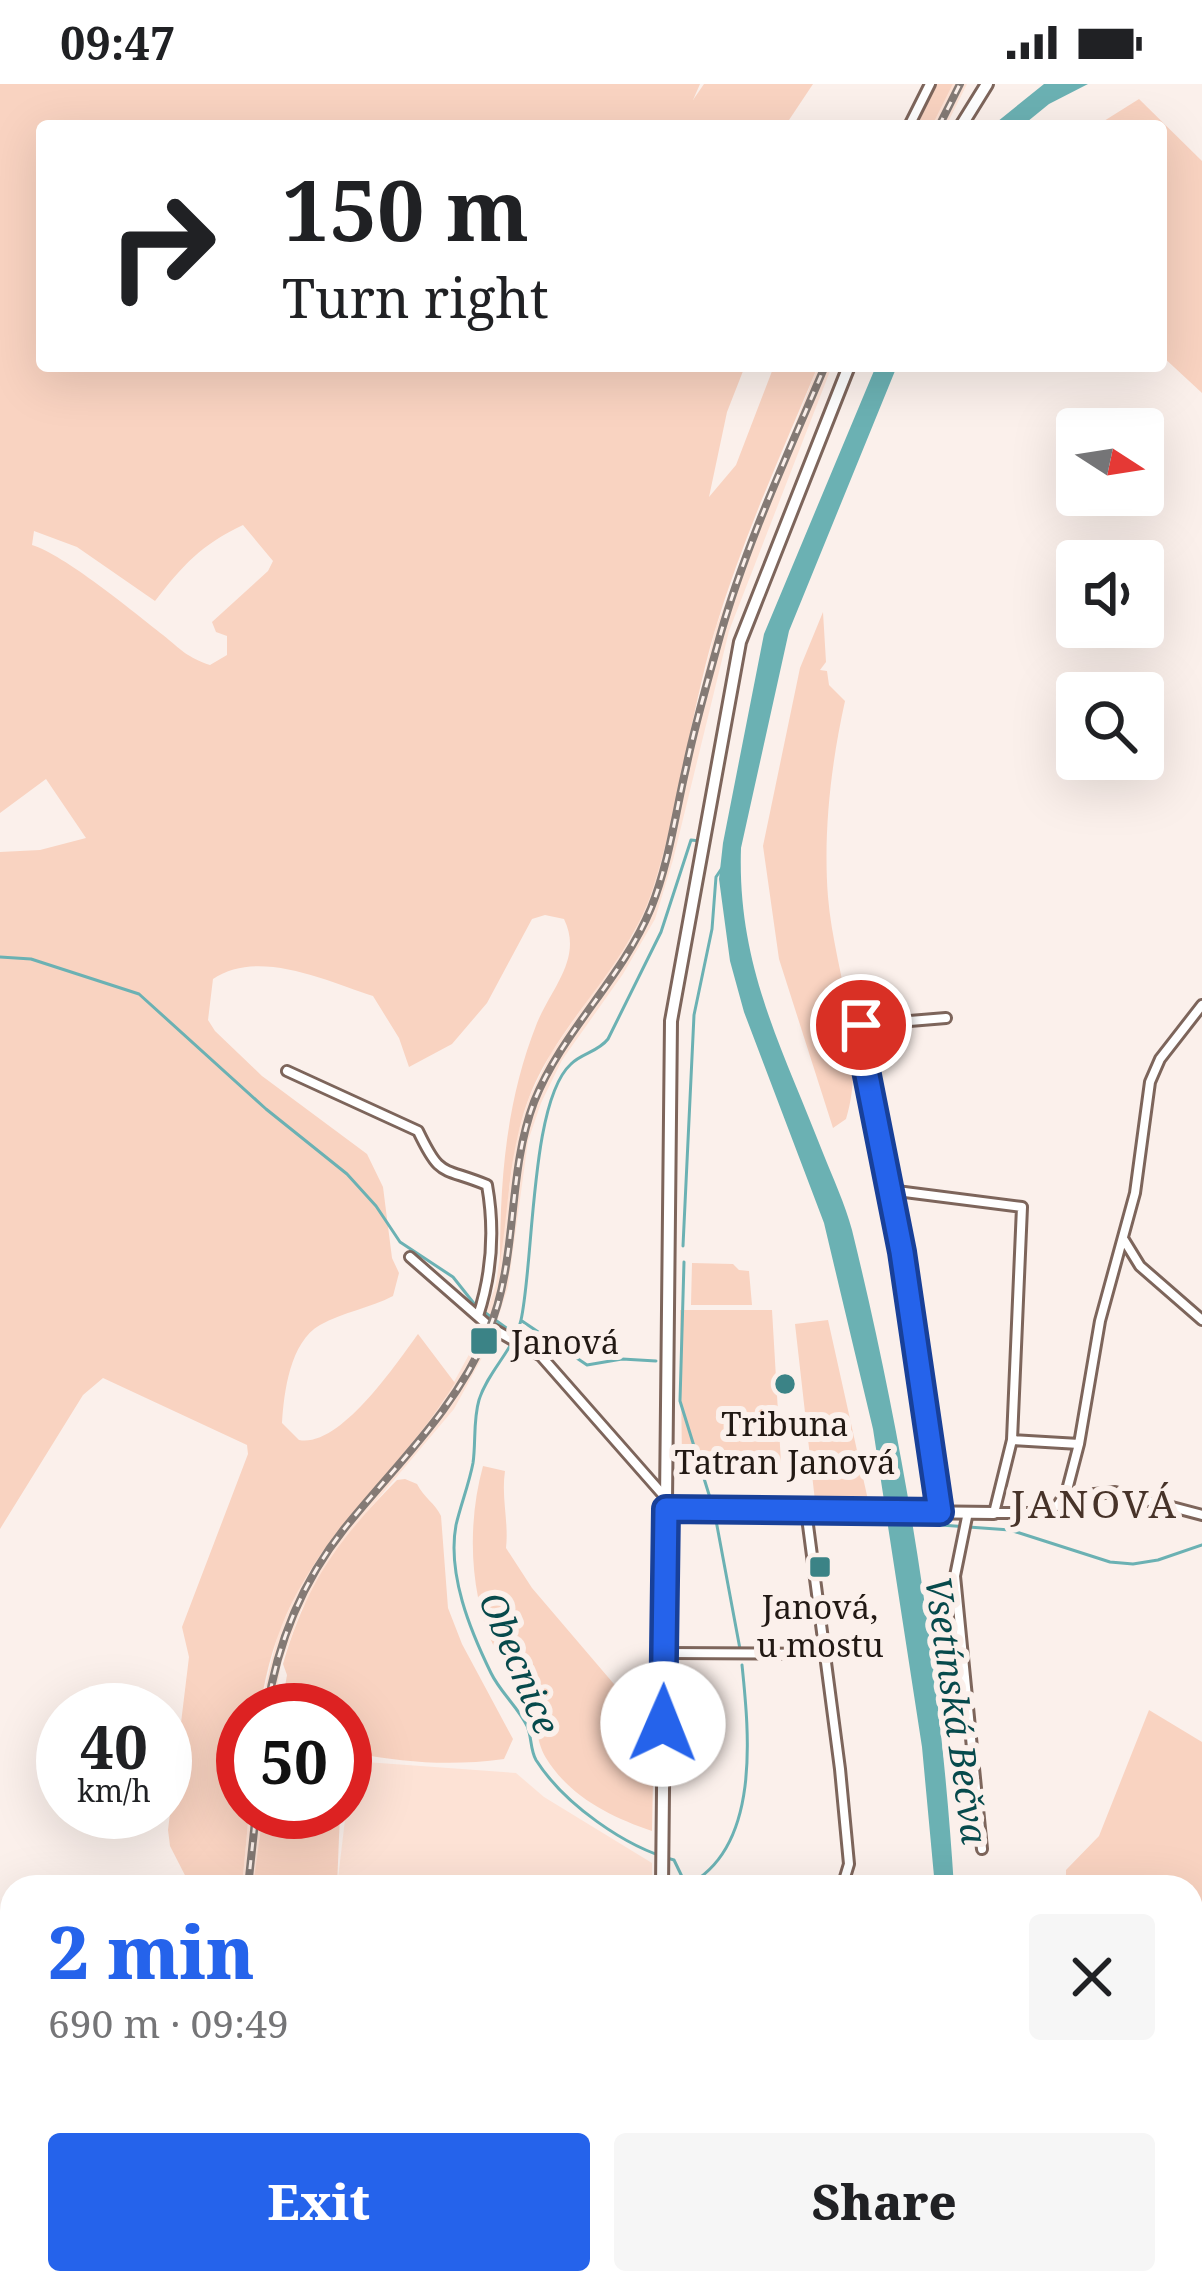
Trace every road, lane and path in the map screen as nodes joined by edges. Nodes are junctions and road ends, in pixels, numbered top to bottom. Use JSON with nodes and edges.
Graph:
{"nodes":[{"id":1,"x":930,"y":84,"type":"edge"},
{"id":2,"x":987,"y":84,"type":"edge"},
{"id":3,"x":912,"y":120,"type":"edge"},
{"id":4,"x":965,"y":120,"type":"edge"},
{"id":5,"x":847,"y":372,"type":"edge"},
{"id":6,"x":1202,"y":1005,"type":"edge"},
{"id":7,"x":946,"y":1018,"type":"dead end"},
{"id":8,"x":287,"y":1071,"type":"dead end"},
{"id":9,"x":890,"y":1190,"type":"junction"},
{"id":10,"x":1123,"y":1238,"type":"junction"},
{"id":11,"x":410,"y":1257,"type":"dead end"},
{"id":12,"x":478,"y":1316,"type":"junction"},
{"id":13,"x":1202,"y":1320,"type":"edge"},
{"id":14,"x":1012,"y":1439,"type":"junction"},
{"id":15,"x":1079,"y":1444,"type":"junction"},
{"id":16,"x":1064,"y":1497,"type":"junction"},
{"id":17,"x":666,"y":1503,"type":"junction"},
{"id":18,"x":810,"y":1510,"type":"junction"},
{"id":19,"x":937,"y":1512,"type":"junction"},
{"id":20,"x":994,"y":1513,"type":"junction"},
{"id":21,"x":1202,"y":1514,"type":"edge"},
{"id":22,"x":967,"y":1517,"type":"junction"},
{"id":23,"x":664,"y":1653,"type":"junction"},
{"id":24,"x":828,"y":1654,"type":"junction"},
{"id":25,"x":982,"y":1849,"type":"dead end"},
{"id":26,"x":662,"y":1875,"type":"edge"},
{"id":27,"x":846,"y":1875,"type":"edge"}],
"edges":[{"from":1,"to":3,"type":"street"},
{"from":2,"to":4,"type":"main road"},
{"from":5,"to":17,"type":"main road"},
{"from":6,"to":10,"type":"street"},
{"from":7,"to":9,"type":"street"},
{"from":8,"to":12,"type":"street"},
{"from":9,"to":14,"type":"street"},
{"from":9,"to":19,"type":"street"},
{"from":10,"to":13,"type":"street"},
{"from":10,"to":15,"type":"street"},
{"from":11,"to":12,"type":"street"},
{"from":12,"to":17,"type":"street"},
{"from":14,"to":15,"type":"street"},
{"from":14,"to":20,"type":"street"},
{"from":15,"to":16,"type":"street"},
{"from":16,"to":20,"type":"street"},
{"from":16,"to":21,"type":"street"},
{"from":17,"to":18,"type":"main road"},
{"from":17,"to":23,"type":"main road"},
{"from":18,"to":19,"type":"main road"},
{"from":18,"to":24,"type":"street"},
{"from":19,"to":22,"type":"main road"},
{"from":20,"to":22,"type":"main road"},
{"from":22,"to":25,"type":"street"},
{"from":23,"to":24,"type":"street"},
{"from":23,"to":26,"type":"main road"},
{"from":24,"to":27,"type":"street"}]}
